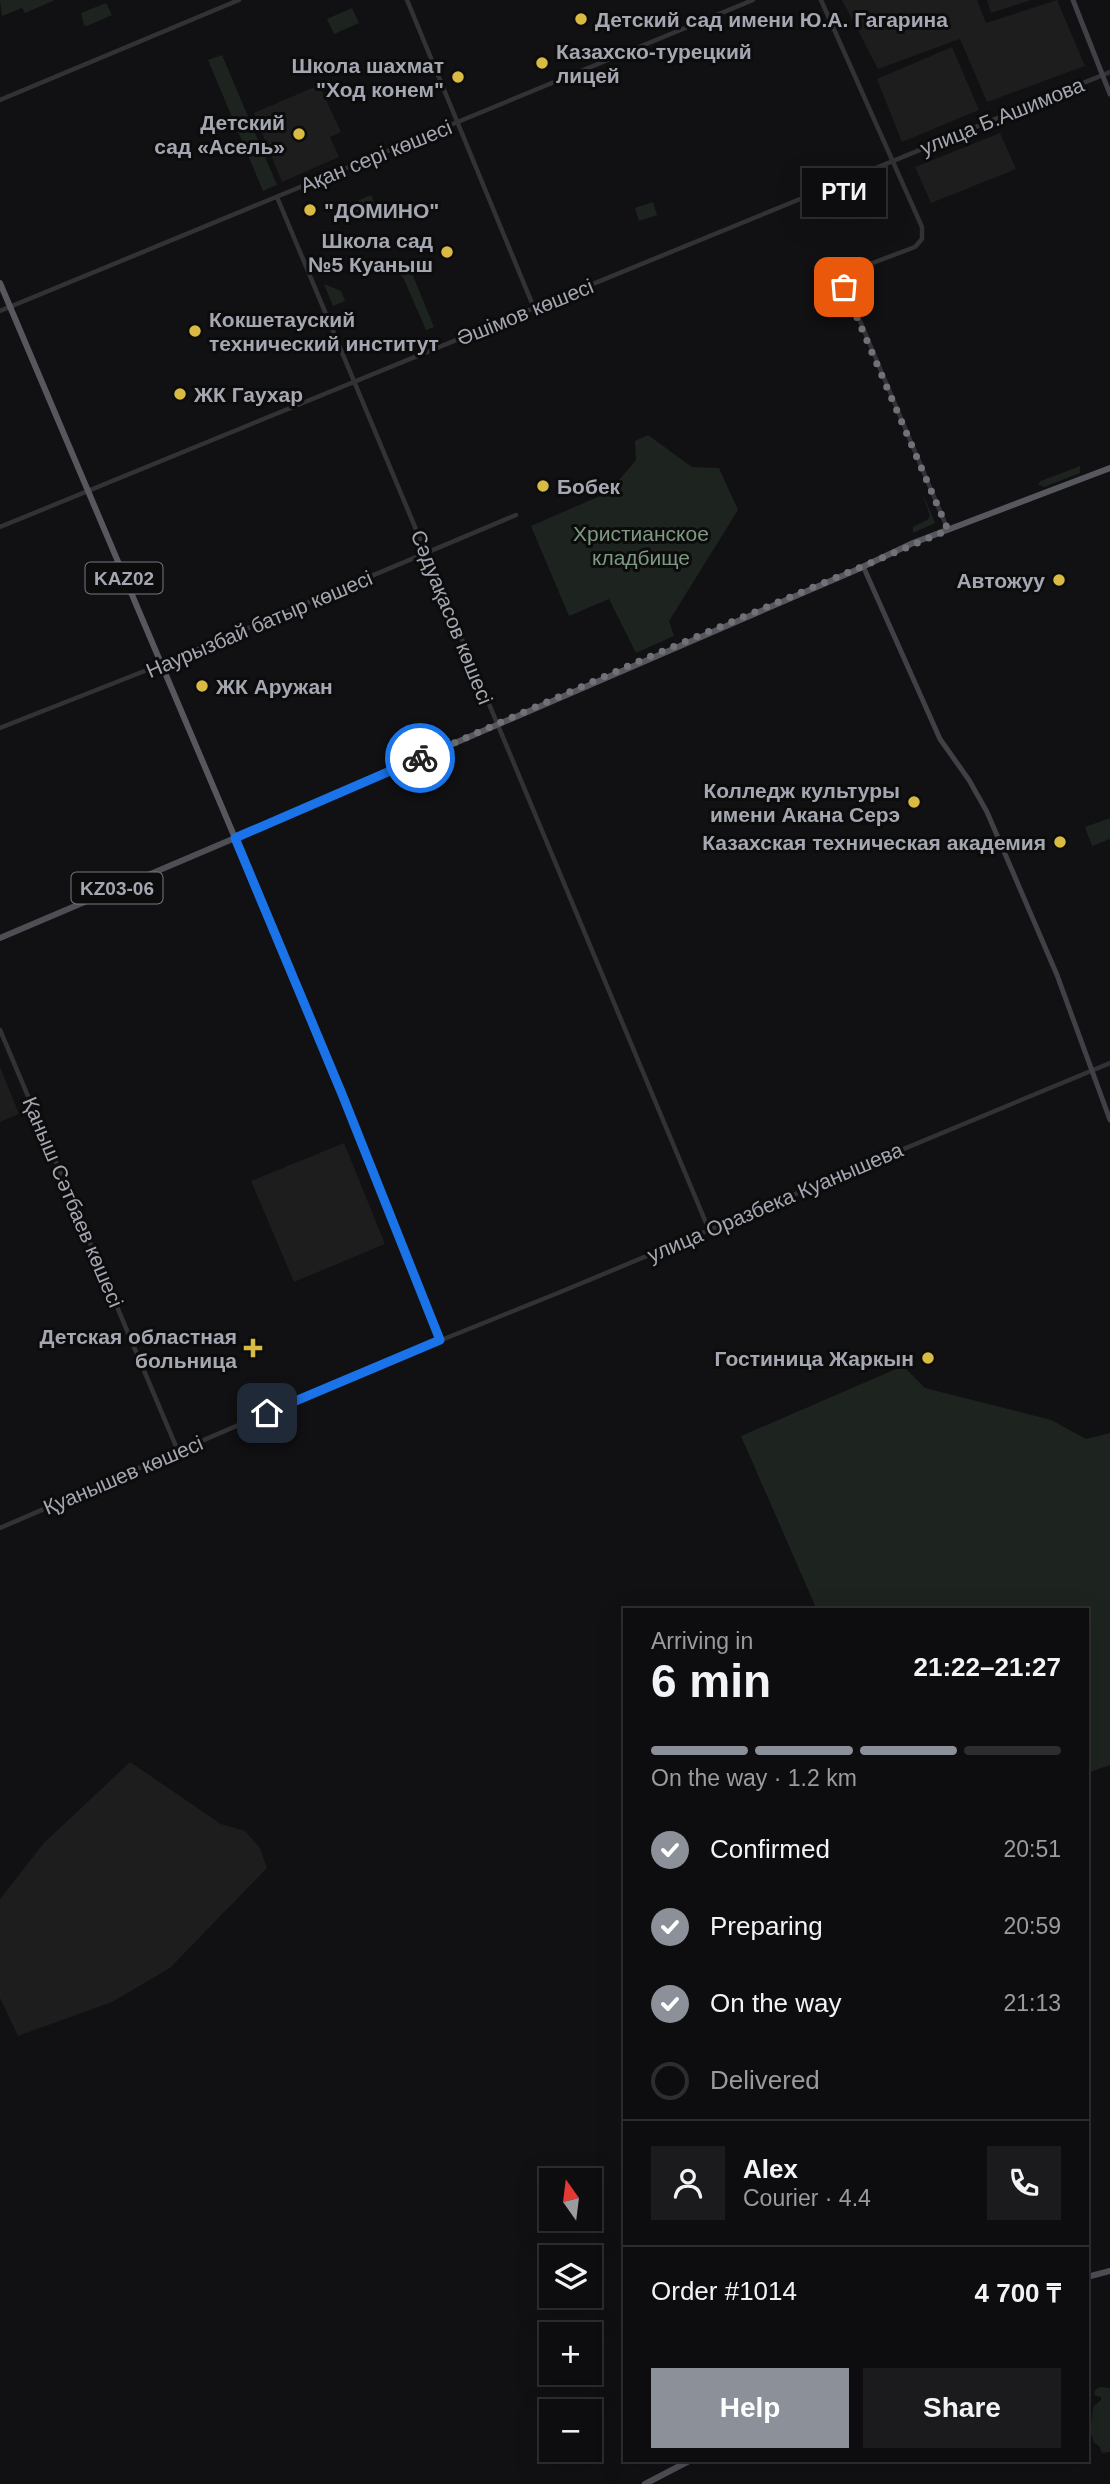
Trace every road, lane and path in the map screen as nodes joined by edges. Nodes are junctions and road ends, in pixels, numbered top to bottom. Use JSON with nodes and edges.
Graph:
{"nodes":[{"id":1,"x":239,"y":0,"type":"edge"},
{"id":2,"x":407,"y":0,"type":"edge"},
{"id":3,"x":753,"y":0,"type":"edge"},
{"id":4,"x":821,"y":0,"type":"edge"},
{"id":5,"x":1073,"y":0,"type":"edge"},
{"id":6,"x":1110,"y":72,"type":"edge"},
{"id":7,"x":1103,"y":75,"type":"junction"},
{"id":8,"x":1110,"y":94,"type":"edge"},
{"id":9,"x":0,"y":100,"type":"edge"},
{"id":10,"x":457,"y":123,"type":"junction"},
{"id":11,"x":894,"y":159,"type":"junction"},
{"id":12,"x":277,"y":197,"type":"junction"},
{"id":13,"x":0,"y":283,"type":"edge"},
{"id":14,"x":10,"y":307,"type":"junction"},
{"id":15,"x":534,"y":308,"type":"junction"},
{"id":16,"x":0,"y":311,"type":"edge"},
{"id":17,"x":353,"y":383,"type":"junction"},
{"id":18,"x":1110,"y":468,"type":"edge"},
{"id":19,"x":88,"y":491,"type":"junction"},
{"id":20,"x":516,"y":516,"type":"dead end"},
{"id":21,"x":0,"y":527,"type":"edge"},
{"id":22,"x":948,"y":530,"type":"junction"},
{"id":23,"x":426,"y":553,"type":"junction"},
{"id":24,"x":863,"y":566,"type":"junction"},
{"id":25,"x":638,"y":663,"type":"junction"},
{"id":26,"x":162,"y":665,"type":"junction"},
{"id":27,"x":497,"y":725,"type":"junction"},
{"id":28,"x":0,"y":728,"type":"edge"},
{"id":29,"x":235,"y":838,"type":"junction"},
{"id":30,"x":0,"y":938,"type":"edge"},
{"id":31,"x":0,"y":1030,"type":"edge"},
{"id":32,"x":1110,"y":1063,"type":"edge"},
{"id":33,"x":1092,"y":1071,"type":"junction"},
{"id":34,"x":1110,"y":1120,"type":"edge"},
{"id":35,"x":709,"y":1230,"type":"junction"},
{"id":36,"x":440,"y":1340,"type":"junction"},
{"id":37,"x":178,"y":1451,"type":"junction"},
{"id":38,"x":0,"y":1528,"type":"edge"},
{"id":39,"x":1110,"y":2271,"type":"edge"},
{"id":40,"x":1089,"y":2276,"type":"edge"},
{"id":41,"x":687,"y":2462,"type":"edge"},
{"id":42,"x":645,"y":2484,"type":"edge"}],
"edges":[{"from":1,"to":9,"type":"street"},
{"from":2,"to":10,"type":"street"},
{"from":3,"to":10,"type":"street","name":"Ақан сері көшесі"},
{"from":4,"to":11,"type":"street"},
{"from":5,"to":7,"type":"main road"},
{"from":6,"to":7,"type":"street","name":"улица Б.Ашимова"},
{"from":7,"to":8,"type":"main road"},
{"from":7,"to":11,"type":"street","name":"улица Б.Ашимова"},
{"from":10,"to":12,"type":"street","name":"Ақан сері көшесі"},
{"from":10,"to":15,"type":"street"},
{"from":11,"to":15,"type":"street","name":"Әшімов көшесі"},
{"from":11,"to":22,"type":"street"},
{"from":12,"to":14,"type":"street","name":"Ақан сері көшесі"},
{"from":12,"to":17,"type":"street","name":"Сәдуақасов көшесі"},
{"from":13,"to":14,"type":"highway","number":"KАZ02"},
{"from":14,"to":16,"type":"street","name":"Ақан сері көшесі"},
{"from":14,"to":19,"type":"highway","number":"KАZ02"},
{"from":15,"to":17,"type":"street","name":"Әшімов көшесі"},
{"from":17,"to":19,"type":"street","name":"Әшімов көшесі"},
{"from":17,"to":23,"type":"street","name":"Сәдуақасов көшесі"},
{"from":18,"to":22,"type":"highway"},
{"from":19,"to":21,"type":"street","name":"Әшімов көшесі"},
{"from":19,"to":26,"type":"highway","number":"KАZ02"},
{"from":20,"to":23,"type":"street","name":"Наурызбай батыр көшесі"},
{"from":22,"to":24,"type":"highway"},
{"from":23,"to":26,"type":"street","name":"Наурызбай батыр көшесі"},
{"from":23,"to":27,"type":"street","name":"Сәдуақасов көшесі"},
{"from":24,"to":25,"type":"highway"},
{"from":24,"to":25,"type":"highway"},
{"from":24,"to":33,"type":"main road"},
{"from":25,"to":27,"type":"highway"},
{"from":26,"to":28,"type":"street","name":"Наурызбай батыр көшесі"},
{"from":26,"to":29,"type":"highway","number":"KАZ02"},
{"from":27,"to":29,"type":"highway"},
{"from":27,"to":35,"type":"street","name":"Сәдуақасов көшесі"},
{"from":29,"to":30,"type":"main road","number":"KZ03-06"},
{"from":29,"to":36,"type":"street"},
{"from":31,"to":37,"type":"street","name":"Қаныш Сәтбаев көшесі"},
{"from":32,"to":33,"type":"street","name":"улица Оразбека Куанышева"},
{"from":33,"to":34,"type":"main road"},
{"from":33,"to":35,"type":"street","name":"улица Оразбека Куанышева"},
{"from":35,"to":36,"type":"street","name":"улица Оразбека Куанышева"},
{"from":36,"to":37,"type":"street","name":"Қуанышев көшесі"},
{"from":37,"to":38,"type":"street","name":"Қуанышев көшесі"},
{"from":39,"to":40,"type":"main road"},
{"from":41,"to":42,"type":"main road"}]}
